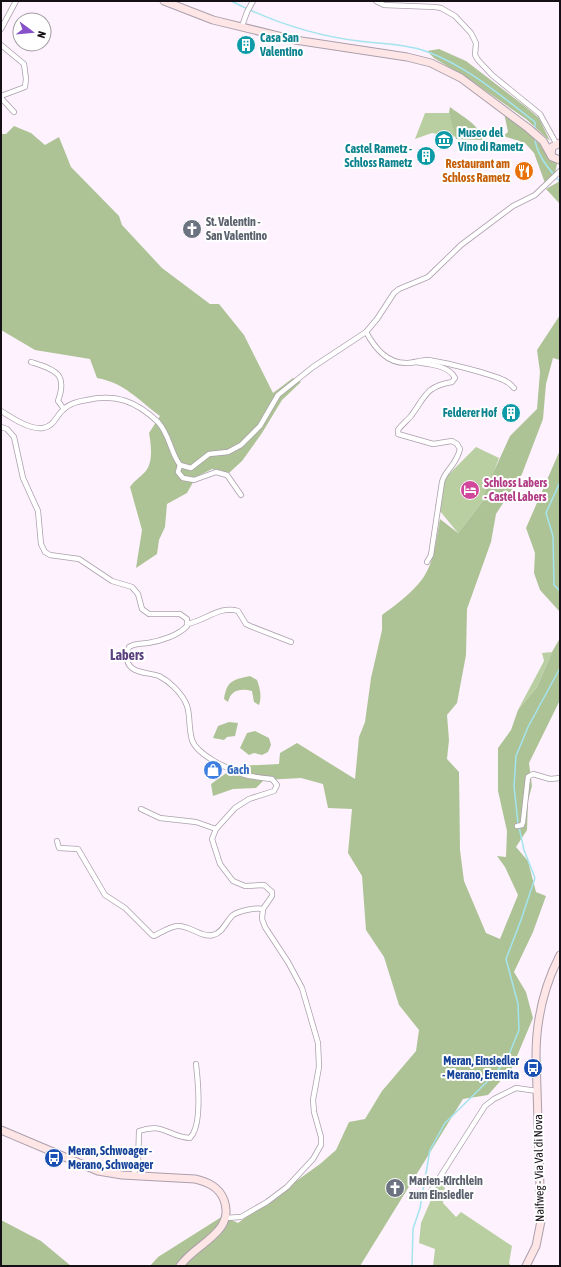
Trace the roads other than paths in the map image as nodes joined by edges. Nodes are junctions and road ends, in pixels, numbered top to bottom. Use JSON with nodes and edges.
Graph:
{"nodes":[{"id":1,"x":16,"y":1,"type":"edge"},
{"id":2,"x":164,"y":1,"type":"edge"},
{"id":3,"x":376,"y":1,"type":"edge"},
{"id":4,"x":252,"y":3,"type":"edge"},
{"id":5,"x":242,"y":26,"type":"junction"},
{"id":6,"x":1,"y":29,"type":"edge"},
{"id":7,"x":1,"y":45,"type":"edge"},
{"id":8,"x":1,"y":97,"type":"edge"},
{"id":9,"x":14,"y":112,"type":"dead end"},
{"id":10,"x":542,"y":140,"type":"junction"},
{"id":11,"x":557,"y":144,"type":"edge"},
{"id":12,"x":555,"y":158,"type":"edge"},
{"id":13,"x":559,"y":171,"type":"edge"},
{"id":14,"x":366,"y":332,"type":"junction"},
{"id":15,"x":31,"y":362,"type":"dead end"},
{"id":16,"x":415,"y":362,"type":"junction"},
{"id":17,"x":514,"y":388,"type":"dead end"},
{"id":18,"x":64,"y":409,"type":"junction"},
{"id":19,"x":1,"y":412,"type":"edge"},
{"id":20,"x":1,"y":427,"type":"edge"},
{"id":21,"x":180,"y":465,"type":"junction"},
{"id":22,"x":241,"y":495,"type":"dead end"},
{"id":23,"x":427,"y":562,"type":"dead end"},
{"id":24,"x":187,"y":624,"type":"junction"},
{"id":25,"x":291,"y":642,"type":"dead end"},
{"id":26,"x":560,"y":778,"type":"edge"},
{"id":27,"x":141,"y":809,"type":"dead end"},
{"id":28,"x":519,"y":826,"type":"dead end"},
{"id":29,"x":216,"y":829,"type":"junction"},
{"id":30,"x":57,"y":841,"type":"dead end"},
{"id":31,"x":263,"y":909,"type":"junction"},
{"id":32,"x":560,"y":955,"type":"edge"},
{"id":33,"x":196,"y":1064,"type":"dead end"},
{"id":34,"x":537,"y":1091,"type":"junction"},
{"id":35,"x":1,"y":1130,"type":"edge"},
{"id":36,"x":132,"y":1176,"type":"junction"},
{"id":37,"x":429,"y":1194,"type":"dead end"},
{"id":38,"x":225,"y":1218,"type":"junction"},
{"id":39,"x":180,"y":1266,"type":"edge"},
{"id":40,"x":526,"y":1266,"type":"edge"}],
"edges":[{"from":1,"to":6,"type":"street"},
{"from":2,"to":5,"type":"main road"},
{"from":3,"to":11,"type":"street"},
{"from":4,"to":5,"type":"street"},
{"from":5,"to":10,"type":"main road"},
{"from":7,"to":8,"type":"street"},
{"from":8,"to":9,"type":"street"},
{"from":10,"to":11,"type":"main road"},
{"from":10,"to":12,"type":"main road"},
{"from":11,"to":12,"type":"main road"},
{"from":12,"to":13,"type":"street"},
{"from":13,"to":14,"type":"street"},
{"from":14,"to":16,"type":"street"},
{"from":14,"to":21,"type":"street"},
{"from":15,"to":18,"type":"street"},
{"from":16,"to":17,"type":"street"},
{"from":16,"to":23,"type":"street"},
{"from":18,"to":19,"type":"street"},
{"from":18,"to":21,"type":"street"},
{"from":20,"to":24,"type":"street"},
{"from":21,"to":22,"type":"street"},
{"from":24,"to":25,"type":"street"},
{"from":24,"to":29,"type":"street"},
{"from":26,"to":28,"type":"street"},
{"from":27,"to":29,"type":"street"},
{"from":29,"to":31,"type":"street"},
{"from":30,"to":31,"type":"street"},
{"from":31,"to":38,"type":"street"},
{"from":32,"to":34,"type":"main road","name":"Naifweg - Via Val di Nova"},
{"from":33,"to":36,"type":"street"},
{"from":34,"to":37,"type":"street"},
{"from":34,"to":40,"type":"main road","name":"Naifweg - Via Val di Nova"},
{"from":35,"to":36,"type":"main road"},
{"from":36,"to":38,"type":"main road"},
{"from":38,"to":39,"type":"main road"}]}
